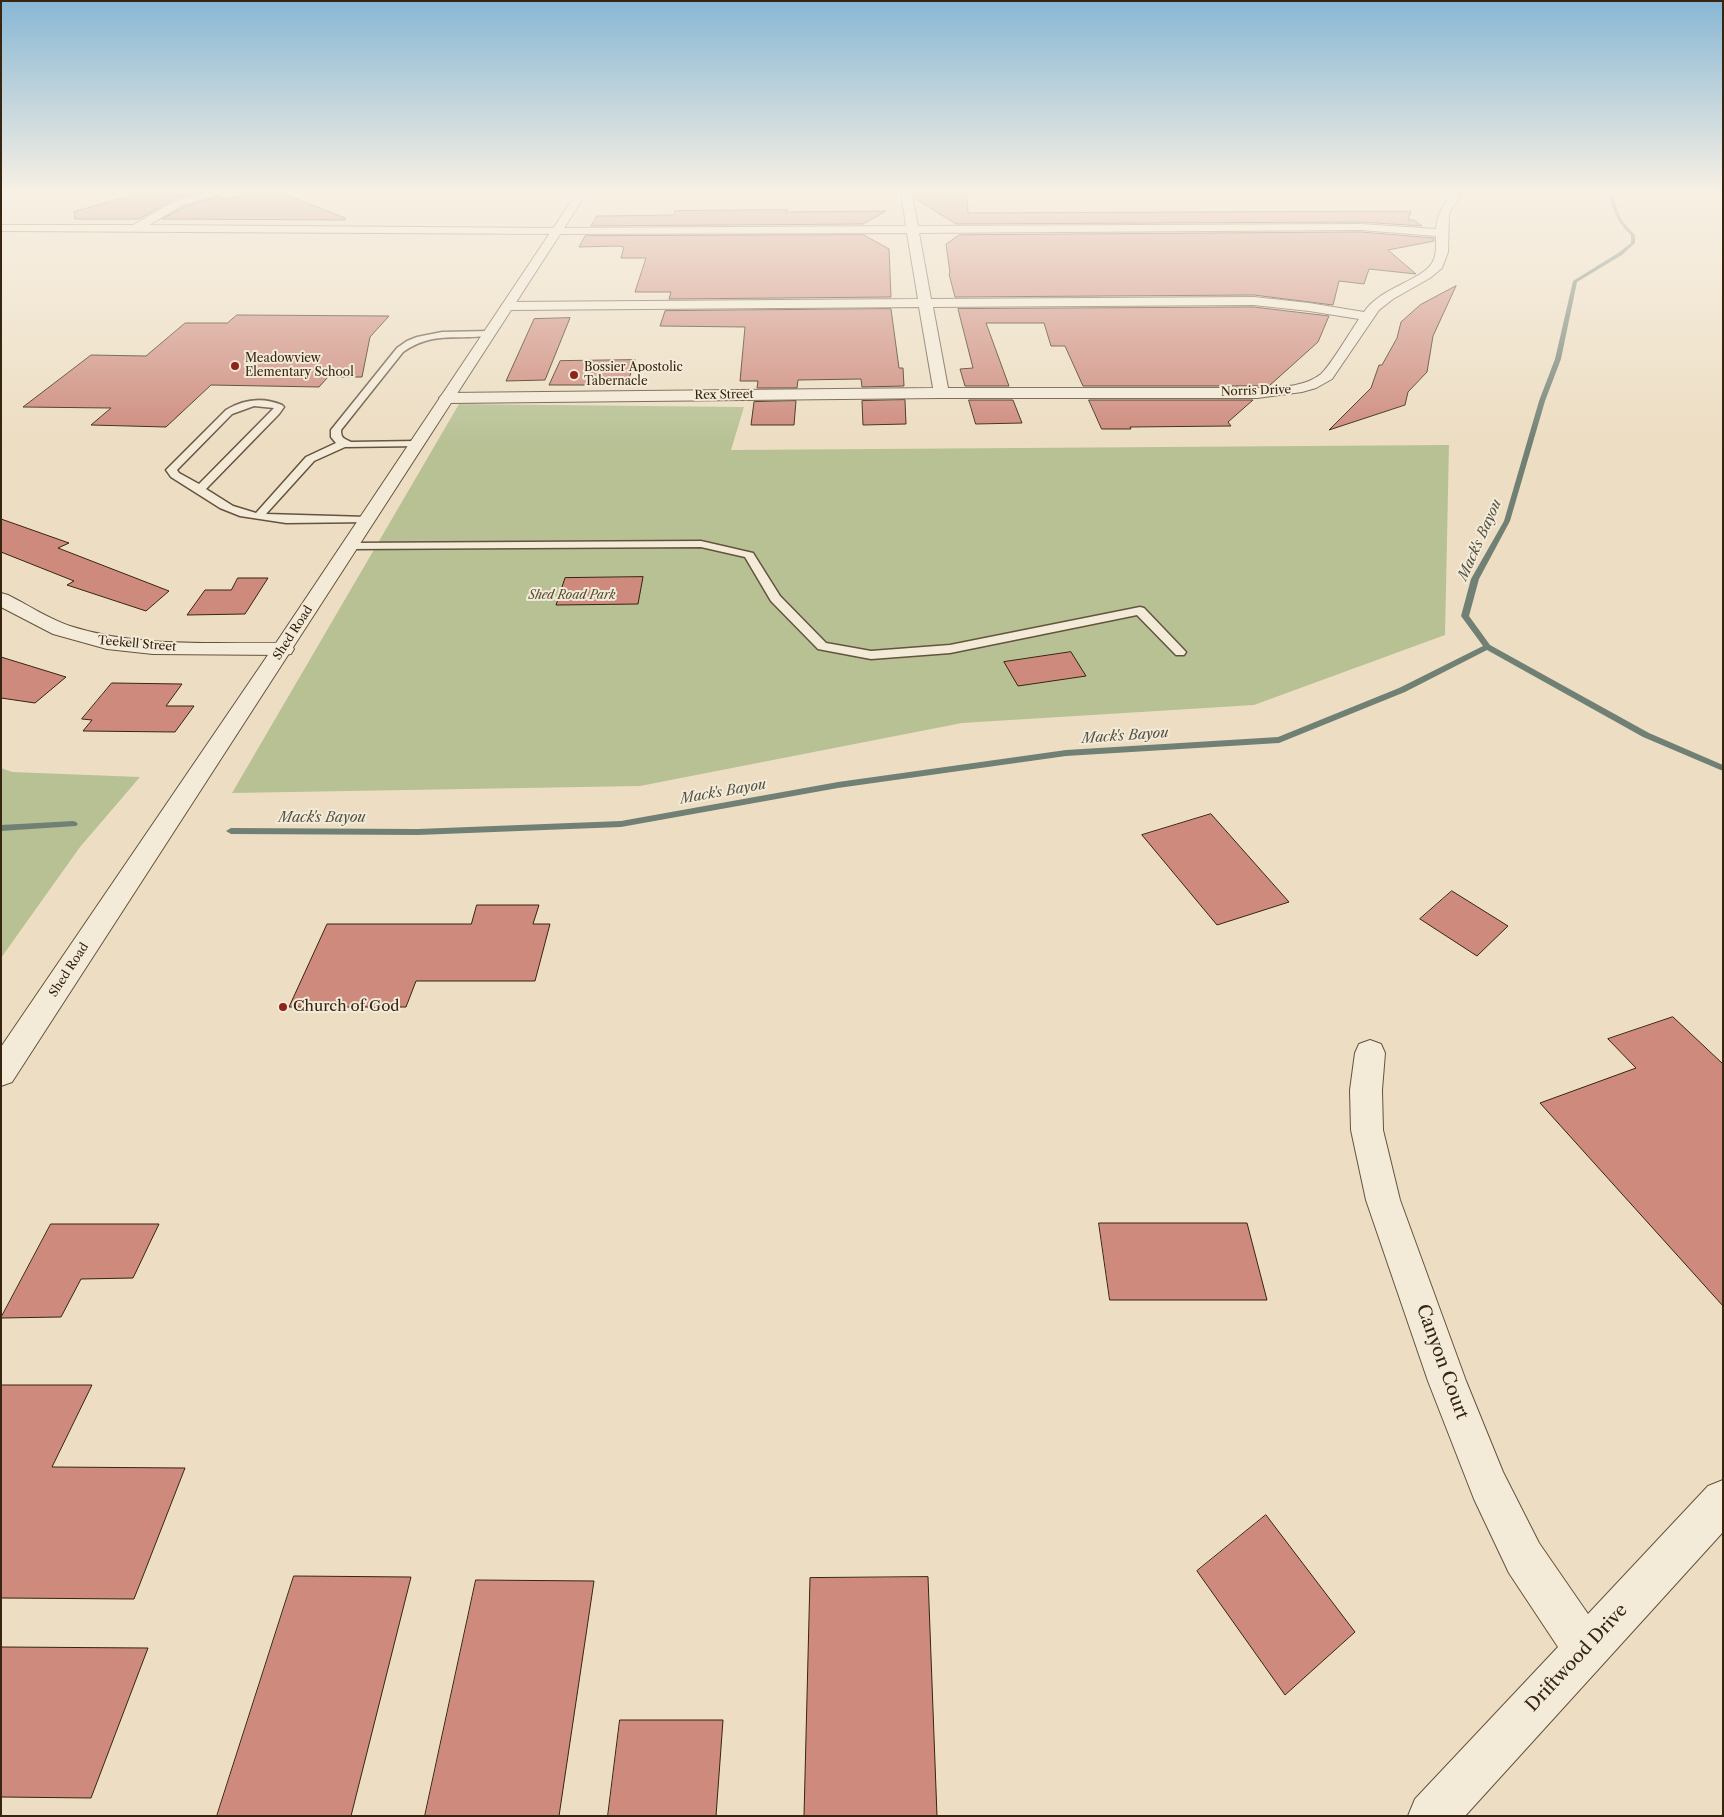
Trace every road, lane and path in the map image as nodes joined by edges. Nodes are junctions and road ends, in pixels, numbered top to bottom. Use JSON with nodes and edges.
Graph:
{"nodes":[{"id":1,"x":527,"y":276,"type":"edge"},
{"id":2,"x":920,"y":276,"type":"edge"},
{"id":3,"x":1424,"y":276,"type":"edge"},
{"id":4,"x":924,"y":303,"type":"junction"},
{"id":5,"x":508,"y":306,"type":"junction"},
{"id":6,"x":1368,"y":317,"type":"junction"},
{"id":7,"x":489,"y":333,"type":"junction"},
{"id":8,"x":942,"y":393,"type":"junction"},
{"id":9,"x":447,"y":398,"type":"junction"},
{"id":10,"x":345,"y":443,"type":"junction"},
{"id":11,"x":417,"y":444,"type":"junction"},
{"id":12,"x":200,"y":489,"type":"junction"},
{"id":13,"x":259,"y":516,"type":"junction"},
{"id":14,"x":367,"y":520,"type":"junction"},
{"id":15,"x":350,"y":546,"type":"junction"},
{"id":16,"x":1,"y":599,"type":"edge"},
{"id":17,"x":283,"y":649,"type":"junction"},
{"id":18,"x":1180,"y":652,"type":"dead end"},
{"id":19,"x":1370,"y":1053,"type":"dead end"},
{"id":20,"x":1,"y":1073,"type":"edge"},
{"id":21,"x":1723,"y":1501,"type":"edge"},
{"id":22,"x":1586,"y":1648,"type":"junction"},
{"id":23,"x":1432,"y":1816,"type":"edge"}],
"edges":[{"from":1,"to":5,"type":"street","name":"Shed Road"},
{"from":2,"to":4,"type":"street"},
{"from":3,"to":6,"type":"street","name":"Norris Drive"},
{"from":4,"to":5,"type":"street"},
{"from":4,"to":6,"type":"street"},
{"from":4,"to":8,"type":"street"},
{"from":5,"to":7,"type":"street","name":"Shed Road"},
{"from":6,"to":8,"type":"street","name":"Norris Drive"},
{"from":7,"to":9,"type":"street","name":"Shed Road"},
{"from":7,"to":10,"type":"lane"},
{"from":8,"to":9,"type":"street","name":"Rex Street"},
{"from":9,"to":11,"type":"street","name":"Shed Road"},
{"from":10,"to":11,"type":"lane"},
{"from":10,"to":13,"type":"lane"},
{"from":11,"to":14,"type":"street","name":"Shed Road"},
{"from":12,"to":12,"type":"lane"},
{"from":12,"to":13,"type":"lane"},
{"from":13,"to":14,"type":"lane"},
{"from":14,"to":15,"type":"street","name":"Shed Road"},
{"from":15,"to":17,"type":"street","name":"Shed Road"},
{"from":15,"to":18,"type":"lane"},
{"from":16,"to":17,"type":"street","name":"Teekell Street"},
{"from":17,"to":20,"type":"street","name":"Shed Road"},
{"from":19,"to":22,"type":"street","name":"Canyon Court"},
{"from":21,"to":22,"type":"street","name":"Driftwood Drive"},
{"from":22,"to":23,"type":"street","name":"Driftwood Drive"}]}
